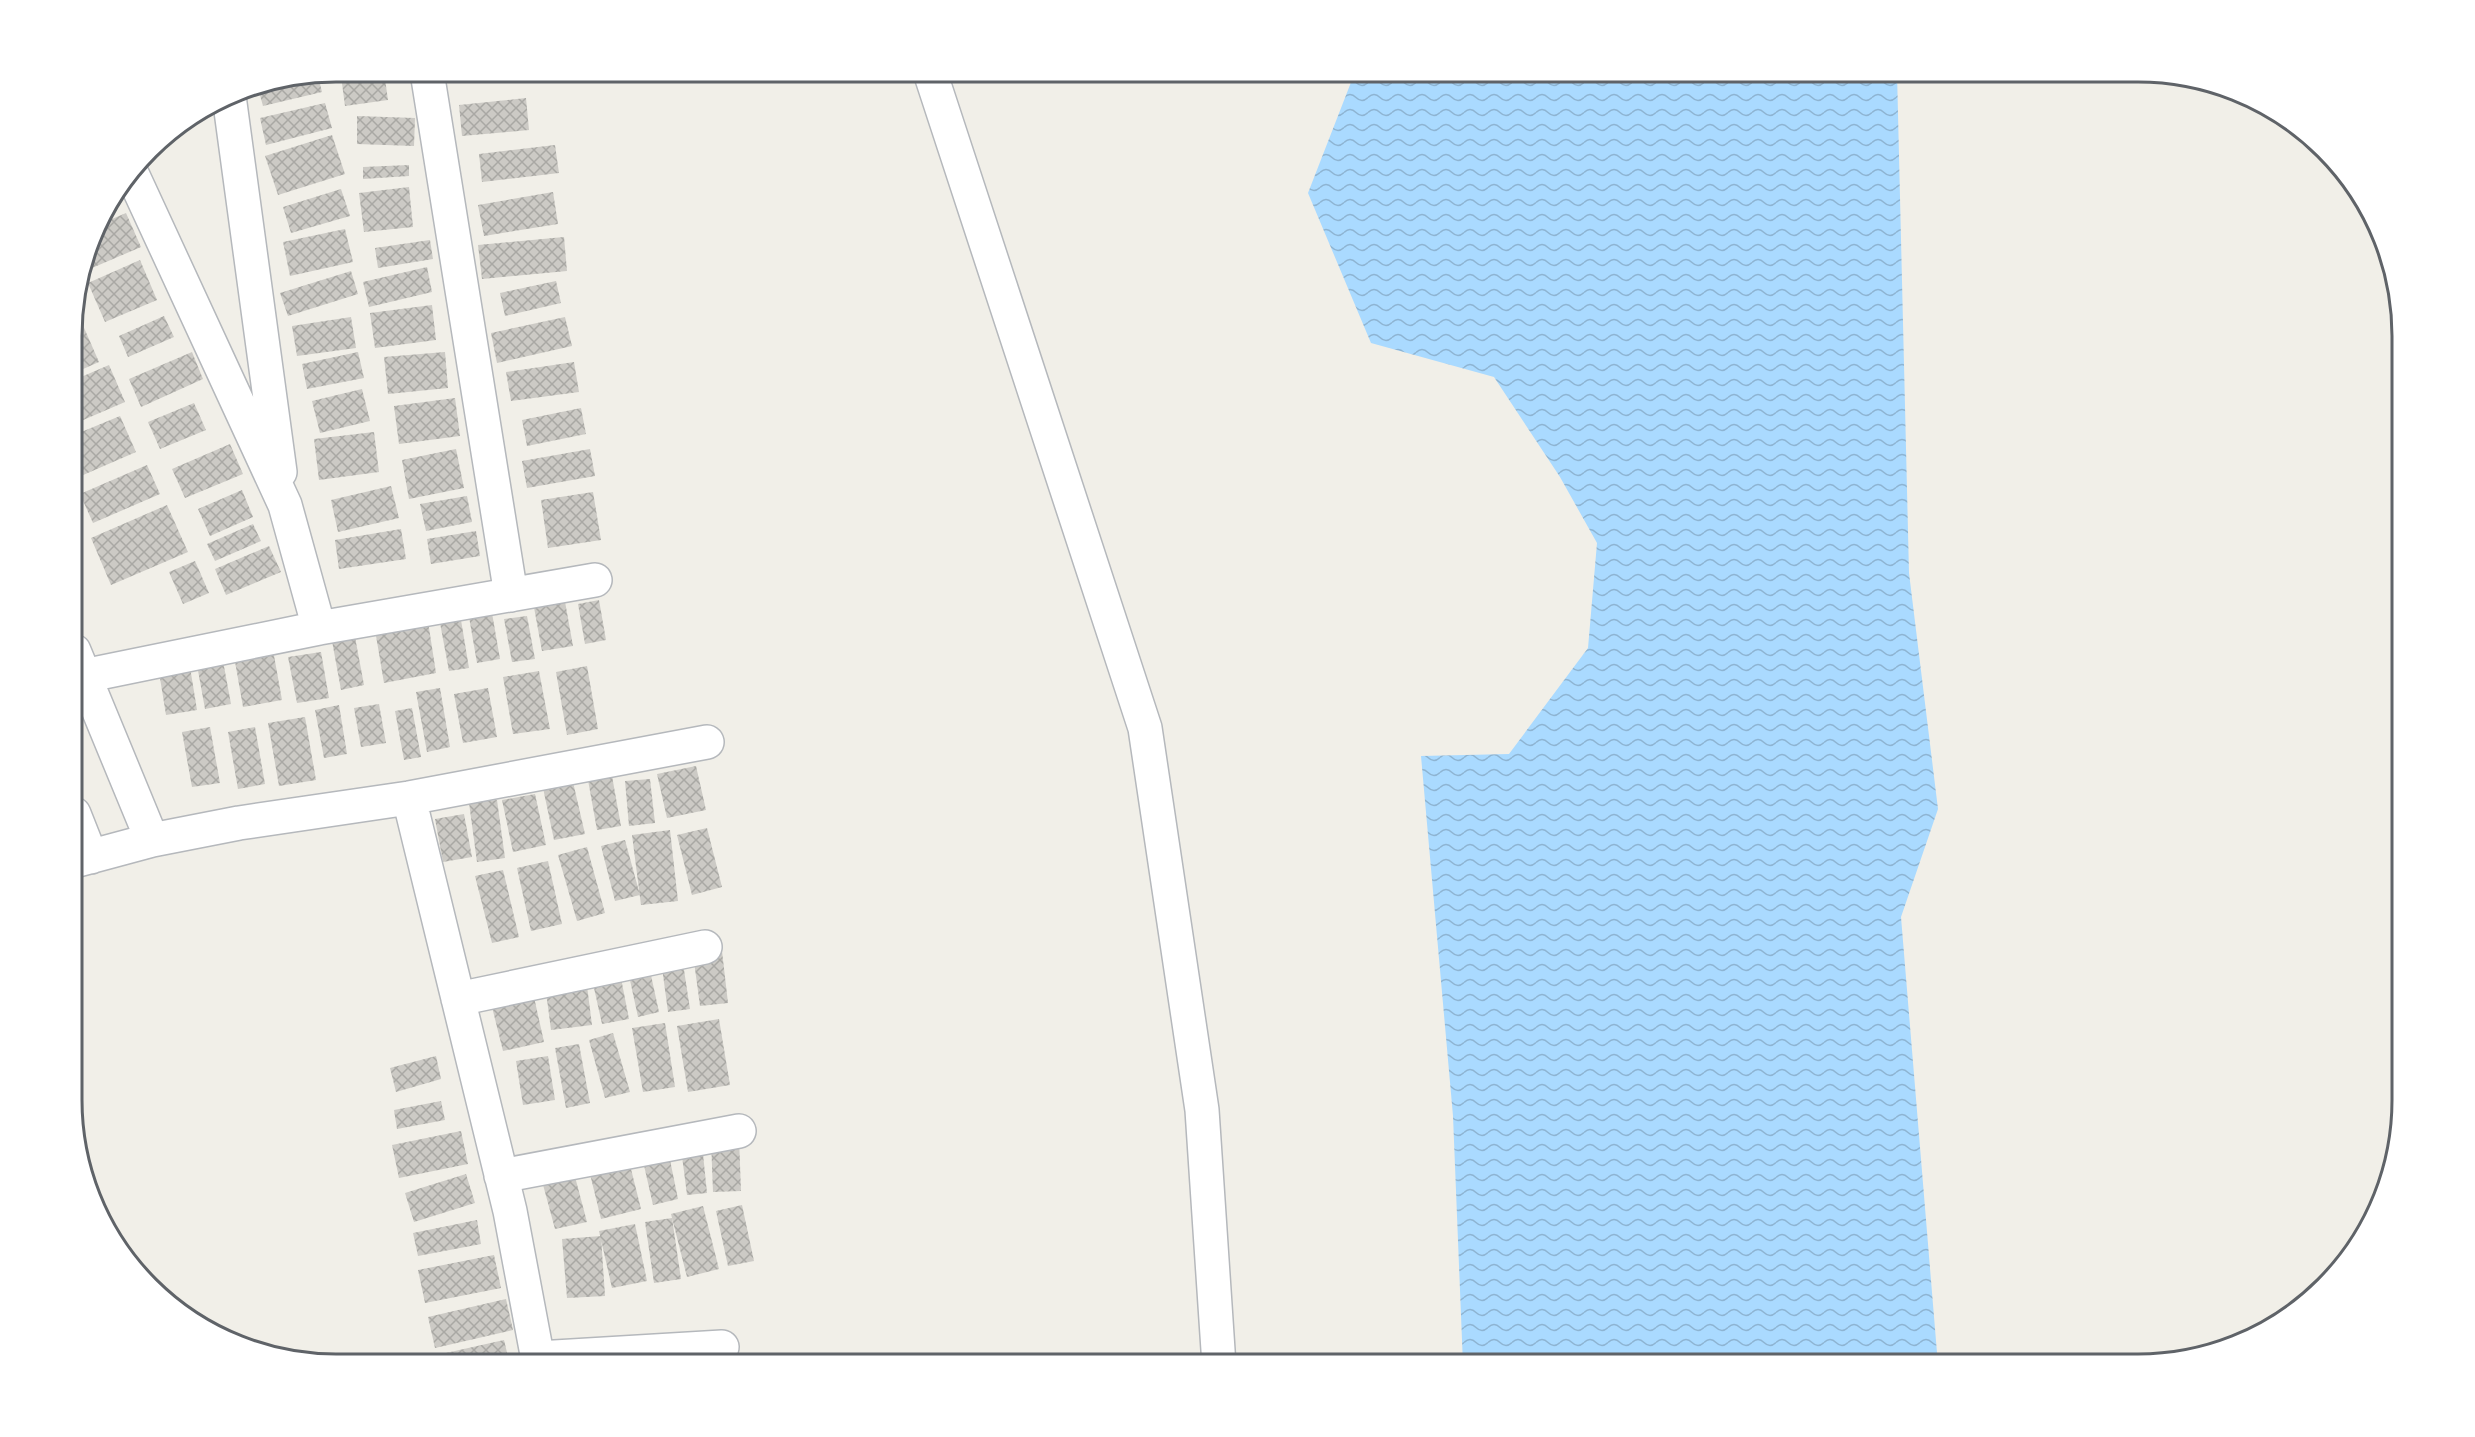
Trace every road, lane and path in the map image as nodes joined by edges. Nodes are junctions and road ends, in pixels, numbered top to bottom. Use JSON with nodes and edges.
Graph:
{"nodes":[{"id":1,"x":429,"y":82,"type":"edge"},
{"id":2,"x":933,"y":82,"type":"edge"},
{"id":3,"x":230,"y":106,"type":"edge"},
{"id":4,"x":135,"y":181,"type":"edge"},
{"id":5,"x":285,"y":505,"type":"junction"},
{"id":6,"x":596,"y":580,"type":"dead end"},
{"id":7,"x":511,"y":595,"type":"junction"},
{"id":8,"x":319,"y":628,"type":"junction"},
{"id":9,"x":82,"y":667,"type":"edge"},
{"id":10,"x":82,"y":677,"type":"edge"},
{"id":11,"x":707,"y":742,"type":"dead end"},
{"id":12,"x":409,"y":798,"type":"junction"},
{"id":13,"x":152,"y":840,"type":"junction"},
{"id":14,"x":83,"y":859,"type":"edge"},
{"id":15,"x":705,"y":947,"type":"dead end"},
{"id":16,"x":458,"y":999,"type":"junction"},
{"id":17,"x":739,"y":1131,"type":"dead end"},
{"id":18,"x":501,"y":1176,"type":"junction"},
{"id":19,"x":722,"y":1347,"type":"dead end"},
{"id":20,"x":537,"y":1354,"type":"edge"},
{"id":21,"x":630,"y":1354,"type":"edge"},
{"id":22,"x":1218,"y":1354,"type":"edge"}],
"edges":[{"from":1,"to":7,"type":"street"},
{"from":2,"to":22,"type":"street"},
{"from":3,"to":5,"type":"street"},
{"from":4,"to":5,"type":"street"},
{"from":5,"to":8,"type":"street"},
{"from":6,"to":7,"type":"street"},
{"from":7,"to":8,"type":"street"},
{"from":8,"to":9,"type":"street"},
{"from":10,"to":13,"type":"street"},
{"from":11,"to":12,"type":"street"},
{"from":12,"to":13,"type":"street"},
{"from":12,"to":16,"type":"street"},
{"from":13,"to":14,"type":"street"},
{"from":15,"to":16,"type":"street"},
{"from":16,"to":18,"type":"street"},
{"from":17,"to":18,"type":"street"},
{"from":18,"to":20,"type":"street"},
{"from":19,"to":21,"type":"street"}]}
